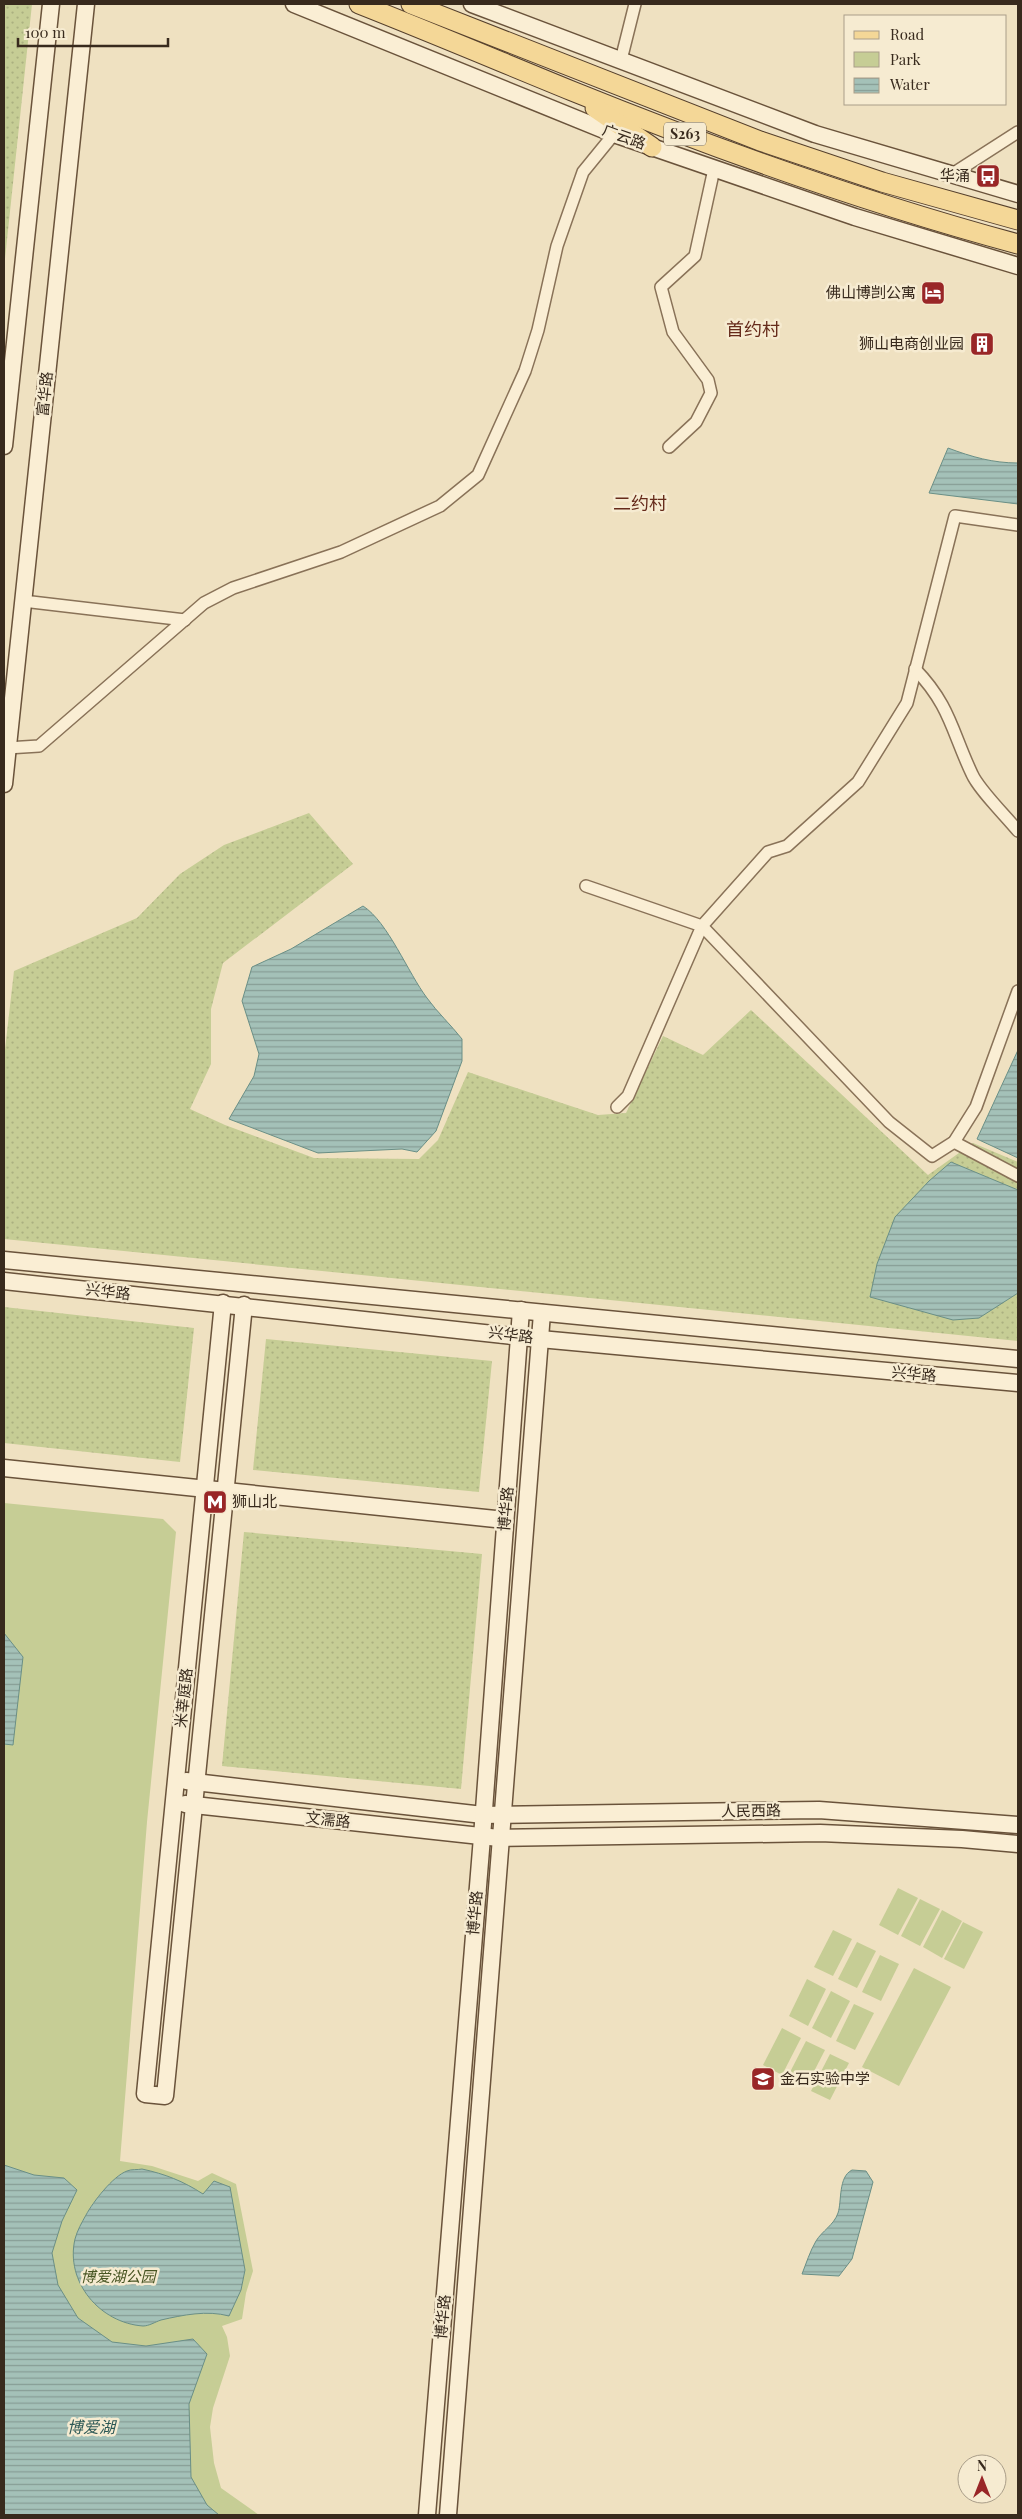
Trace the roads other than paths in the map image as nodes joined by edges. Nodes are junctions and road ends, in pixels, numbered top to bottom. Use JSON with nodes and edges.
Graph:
{"nodes":[{"id":1,"x":51,"y":4,"type":"edge"},
{"id":2,"x":86,"y":4,"type":"edge"},
{"id":3,"x":294,"y":4,"type":"edge"},
{"id":4,"x":359,"y":4,"type":"edge"},
{"id":5,"x":411,"y":4,"type":"edge"},
{"id":6,"x":472,"y":4,"type":"edge"},
{"id":7,"x":635,"y":4,"type":"edge"},
{"id":8,"x":621,"y":60,"type":"junction"},
{"id":9,"x":572,"y":91,"type":"junction"},
{"id":10,"x":1018,"y":132,"type":"edge"},
{"id":11,"x":614,"y":134,"type":"junction"},
{"id":12,"x":652,"y":147,"type":"junction"},
{"id":13,"x":714,"y":169,"type":"junction"},
{"id":14,"x":952,"y":176,"type":"junction"},
{"id":15,"x":1018,"y":194,"type":"edge"},
{"id":16,"x":1018,"y":220,"type":"edge"},
{"id":17,"x":1018,"y":244,"type":"edge"},
{"id":18,"x":1018,"y":266,"type":"edge"},
{"id":19,"x":4,"y":446,"type":"edge"},
{"id":20,"x":668,"y":447,"type":"dead end"},
{"id":21,"x":1018,"y":524,"type":"edge"},
{"id":22,"x":23,"y":601,"type":"junction"},
{"id":23,"x":185,"y":620,"type":"junction"},
{"id":24,"x":915,"y":669,"type":"junction"},
{"id":25,"x":7,"y":748,"type":"junction"},
{"id":26,"x":4,"y":784,"type":"edge"},
{"id":27,"x":1018,"y":831,"type":"edge"},
{"id":28,"x":586,"y":886,"type":"dead end"},
{"id":29,"x":702,"y":926,"type":"junction"},
{"id":30,"x":1018,"y":991,"type":"edge"},
{"id":31,"x":617,"y":1107,"type":"dead end"},
{"id":32,"x":954,"y":1142,"type":"junction"},
{"id":33,"x":1018,"y":1176,"type":"edge"},
{"id":34,"x":4,"y":1260,"type":"edge"},
{"id":35,"x":4,"y":1281,"type":"edge"},
{"id":36,"x":223,"y":1303,"type":"junction"},
{"id":37,"x":244,"y":1305,"type":"junction"},
{"id":38,"x":521,"y":1310,"type":"junction"},
{"id":39,"x":542,"y":1313,"type":"junction"},
{"id":40,"x":519,"y":1336,"type":"junction"},
{"id":41,"x":540,"y":1339,"type":"junction"},
{"id":42,"x":1018,"y":1358,"type":"edge"},
{"id":43,"x":1018,"y":1383,"type":"edge"},
{"id":44,"x":4,"y":1468,"type":"edge"},
{"id":45,"x":4,"y":1480,"type":"edge"},
{"id":46,"x":204,"y":1494,"type":"junction"},
{"id":47,"x":225,"y":1496,"type":"junction"},
{"id":48,"x":504,"y":1525,"type":"junction"},
{"id":49,"x":176,"y":1780,"type":"junction"},
{"id":50,"x":197,"y":1782,"type":"junction"},
{"id":51,"x":174,"y":1803,"type":"junction"},
{"id":52,"x":194,"y":1806,"type":"junction"},
{"id":53,"x":483,"y":1815,"type":"junction"},
{"id":54,"x":502,"y":1815,"type":"junction"},
{"id":55,"x":1018,"y":1825,"type":"edge"},
{"id":56,"x":482,"y":1837,"type":"junction"},
{"id":57,"x":500,"y":1838,"type":"junction"},
{"id":58,"x":1018,"y":1844,"type":"edge"},
{"id":59,"x":427,"y":2515,"type":"edge"},
{"id":60,"x":448,"y":2515,"type":"edge"}],
"edges":[{"from":1,"to":19,"type":"street"},
{"from":2,"to":22,"type":"street","name":"富华路"},
{"from":3,"to":11,"type":"street","name":"广云路","number":"S263"},
{"from":4,"to":9,"type":"main road","name":"广云路","number":"S263"},
{"from":5,"to":16,"type":"main road","number":"S263"},
{"from":6,"to":8,"type":"street"},
{"from":7,"to":8,"type":"street"},
{"from":8,"to":14,"type":"street"},
{"from":9,"to":12,"type":"main road"},
{"from":9,"to":17,"type":"main road","name":"广云路","number":"S263"},
{"from":10,"to":14,"type":"street"},
{"from":11,"to":12,"type":"street","name":"广云路","number":"S263"},
{"from":11,"to":23,"type":"street"},
{"from":12,"to":13,"type":"street","name":"广云路","number":"S263"},
{"from":13,"to":18,"type":"street","name":"广云路","number":"S263"},
{"from":13,"to":20,"type":"street"},
{"from":14,"to":15,"type":"street"},
{"from":21,"to":24,"type":"street"},
{"from":22,"to":23,"type":"street"},
{"from":22,"to":25,"type":"street","name":"富华路"},
{"from":23,"to":25,"type":"street"},
{"from":24,"to":27,"type":"street"},
{"from":24,"to":29,"type":"street"},
{"from":25,"to":26,"type":"street","name":"富华路"},
{"from":28,"to":29,"type":"street"},
{"from":29,"to":31,"type":"street"},
{"from":29,"to":32,"type":"street"},
{"from":30,"to":32,"type":"street"},
{"from":32,"to":33,"type":"street"},
{"from":34,"to":38,"type":"street","name":"兴华路"},
{"from":35,"to":36,"type":"street","name":"兴华路"},
{"from":36,"to":37,"type":"street","name":"兴华路"},
{"from":36,"to":46,"type":"street","name":"米莘庭路"},
{"from":37,"to":40,"type":"street","name":"兴华路"},
{"from":37,"to":47,"type":"street","name":"米莘庭路"},
{"from":38,"to":39,"type":"street","name":"兴华路"},
{"from":38,"to":40,"type":"street","name":"博华路"},
{"from":39,"to":41,"type":"street","name":"博华路"},
{"from":39,"to":42,"type":"street","name":"兴华路"},
{"from":40,"to":41,"type":"street","name":"兴华路"},
{"from":40,"to":48,"type":"street","name":"博华路"},
{"from":41,"to":43,"type":"street","name":"兴华路"},
{"from":41,"to":54,"type":"street","name":"博华路"},
{"from":44,"to":46,"type":"street"},
{"from":45,"to":46,"type":"street"},
{"from":46,"to":47,"type":"street"},
{"from":46,"to":49,"type":"street","name":"米莘庭路"},
{"from":47,"to":48,"type":"street"},
{"from":47,"to":50,"type":"street","name":"米莘庭路"},
{"from":48,"to":53,"type":"street","name":"博华路"},
{"from":49,"to":50,"type":"street","name":"文濡路"},
{"from":49,"to":51,"type":"street","name":"米莘庭路"},
{"from":50,"to":52,"type":"street","name":"米莘庭路"},
{"from":50,"to":53,"type":"street","name":"文濡路"},
{"from":51,"to":52,"type":"street","name":"文濡路"},
{"from":51,"to":52,"type":"street","name":"米莘庭路"},
{"from":52,"to":56,"type":"street","name":"文濡路"},
{"from":53,"to":54,"type":"street","name":"人民西路"},
{"from":53,"to":56,"type":"street","name":"博华路"},
{"from":54,"to":55,"type":"street","name":"人民西路"},
{"from":54,"to":57,"type":"street","name":"博华路"},
{"from":56,"to":57,"type":"street","name":"文濡路"},
{"from":56,"to":59,"type":"street","name":"博华路"},
{"from":57,"to":58,"type":"street","name":"文濡路"},
{"from":57,"to":60,"type":"street","name":"博华路"}]}
